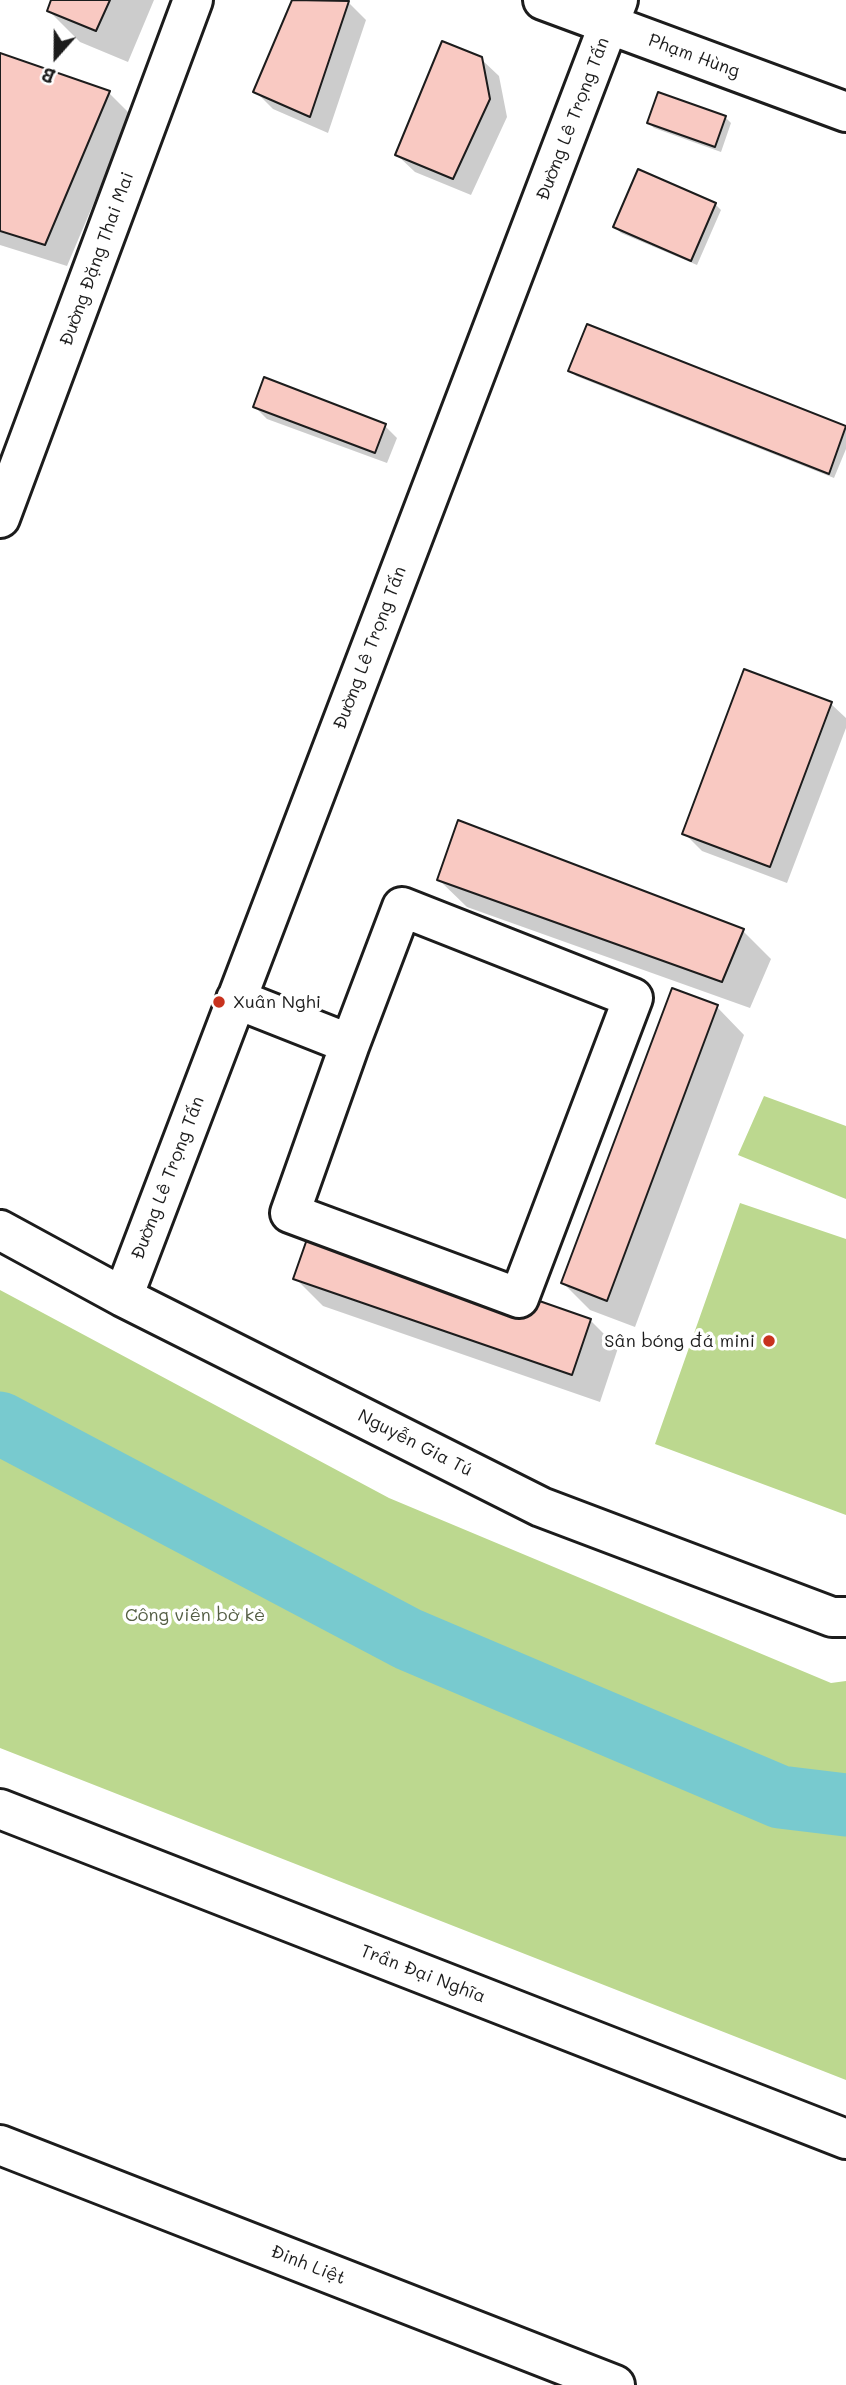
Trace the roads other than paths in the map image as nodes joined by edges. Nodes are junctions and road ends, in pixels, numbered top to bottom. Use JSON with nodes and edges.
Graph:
{"nodes":[{"id":1,"x":193,"y":0,"type":"edge"},
{"id":2,"x":543,"y":0,"type":"edge"},
{"id":3,"x":613,"y":12,"type":"edge"},
{"id":4,"x":846,"y":112,"type":"edge"},
{"id":5,"x":0,"y":518,"type":"edge"},
{"id":6,"x":236,"y":999,"type":"junction"},
{"id":7,"x":350,"y":1044,"type":"junction"},
{"id":8,"x":0,"y":1230,"type":"edge"},
{"id":9,"x":123,"y":1297,"type":"junction"},
{"id":10,"x":846,"y":1617,"type":"edge"},
{"id":11,"x":0,"y":1809,"type":"edge"},
{"id":12,"x":846,"y":2139,"type":"edge"},
{"id":13,"x":0,"y":2145,"type":"edge"},
{"id":14,"x":615,"y":2385,"type":"edge"}],
"edges":[{"from":1,"to":5,"type":"street","name":"Đường Đặng Thai Mai"},
{"from":2,"to":3,"type":"street","name":"Phạm Hùng"},
{"from":3,"to":4,"type":"street","name":"Phạm Hùng"},
{"from":3,"to":6,"type":"street","name":"Đường Lê Trọng Tấn"},
{"from":6,"to":7,"type":"street"},
{"from":6,"to":9,"type":"street","name":"Đường Lê Trọng Tấn"},
{"from":7,"to":7,"type":"street"},
{"from":8,"to":9,"type":"street","name":"Nguyễn Gia Tú"},
{"from":9,"to":10,"type":"street","name":"Nguyễn Gia Tú"},
{"from":11,"to":12,"type":"street","name":"Trần Đại Nghĩa"},
{"from":13,"to":14,"type":"street","name":"Đinh Liệt"}]}
